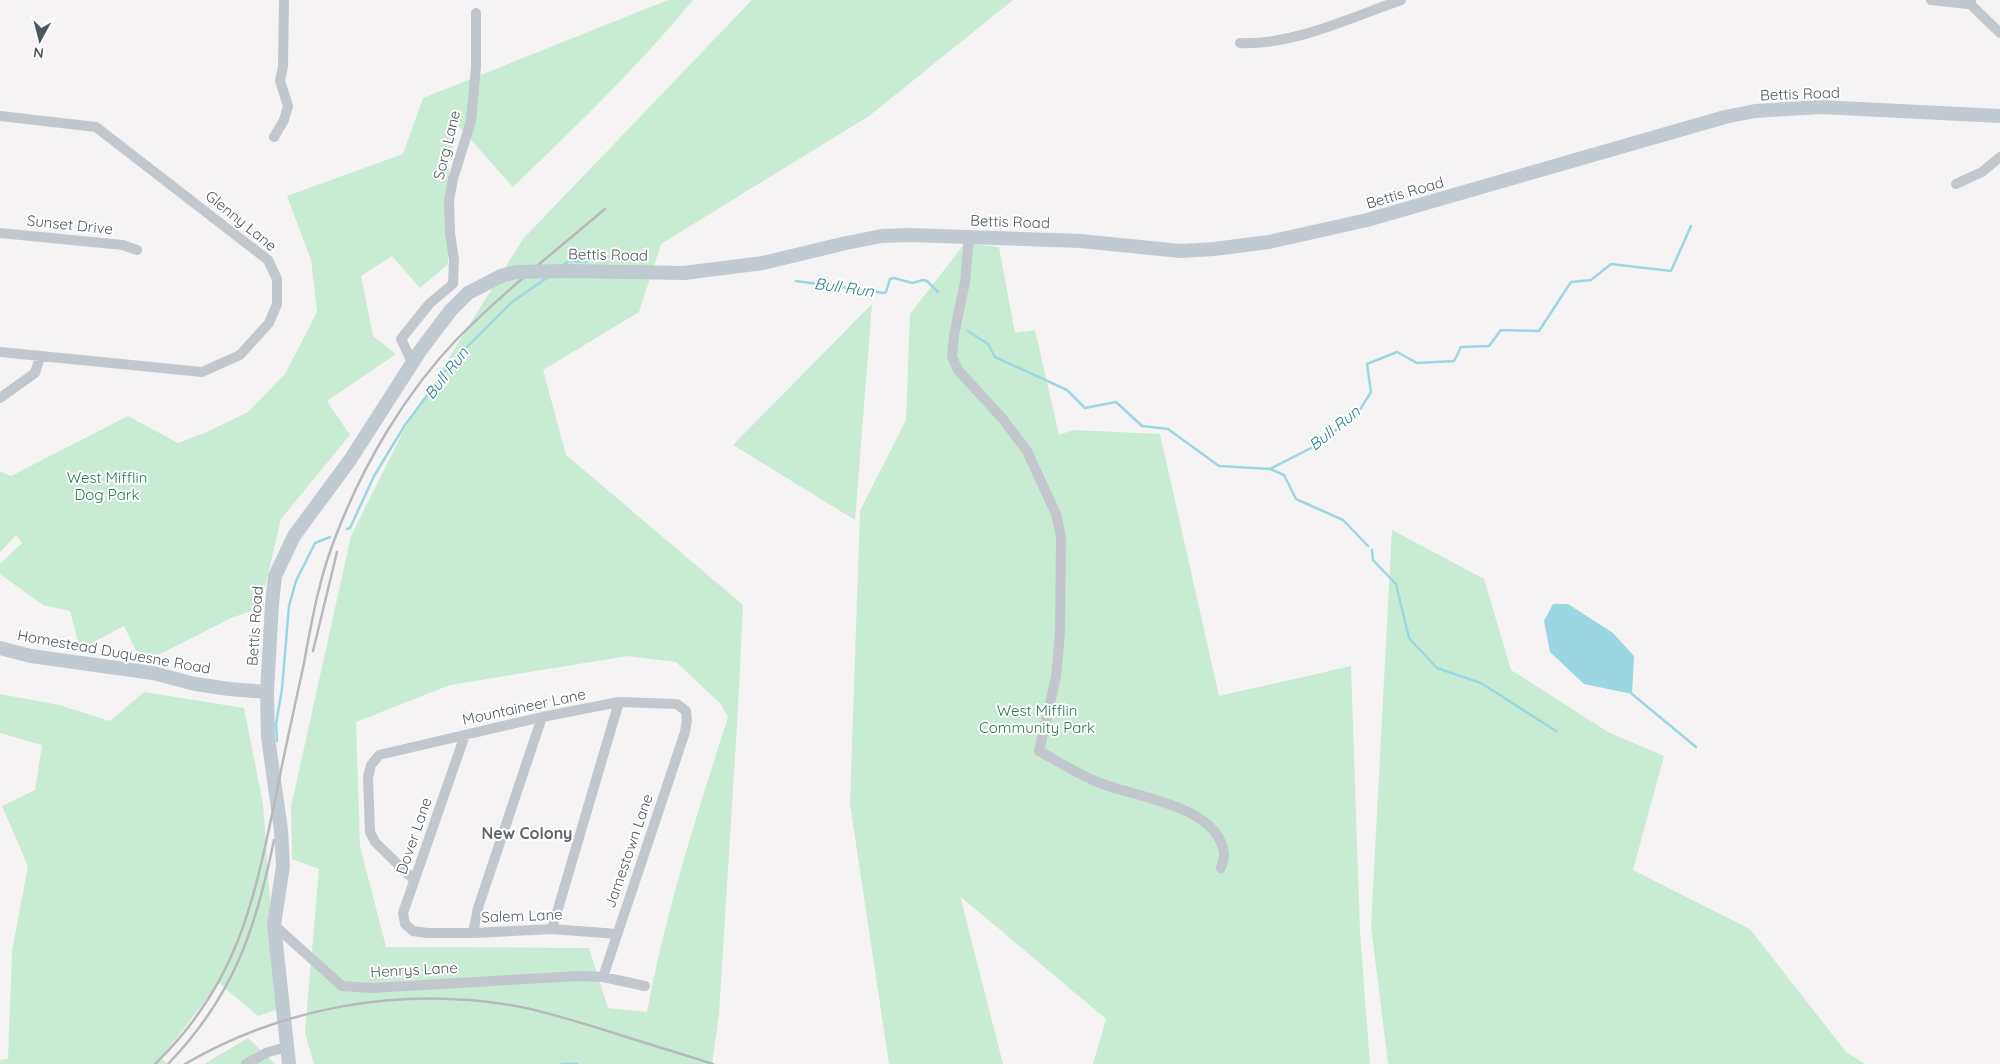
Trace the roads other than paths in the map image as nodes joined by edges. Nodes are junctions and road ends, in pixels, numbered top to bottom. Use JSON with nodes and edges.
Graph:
{"nodes":[{"id":1,"x":284,"y":0,"type":"edge"},
{"id":2,"x":1401,"y":0,"type":"edge"},
{"id":3,"x":1931,"y":0,"type":"edge"},
{"id":4,"x":1969,"y":1,"type":"edge"},
{"id":5,"x":476,"y":13,"type":"dead end"},
{"id":6,"x":2000,"y":33,"type":"edge"},
{"id":7,"x":1240,"y":43,"type":"dead end"},
{"id":8,"x":0,"y":116,"type":"edge"},
{"id":9,"x":2000,"y":116,"type":"edge"},
{"id":10,"x":274,"y":137,"type":"dead end"},
{"id":11,"x":2000,"y":157,"type":"edge"},
{"id":12,"x":1956,"y":184,"type":"dead end"},
{"id":13,"x":0,"y":232,"type":"edge"},
{"id":14,"x":970,"y":237,"type":"junction"},
{"id":15,"x":137,"y":250,"type":"dead end"},
{"id":16,"x":0,"y":352,"type":"edge"},
{"id":17,"x":40,"y":357,"type":"junction"},
{"id":18,"x":412,"y":362,"type":"junction"},
{"id":19,"x":0,"y":398,"type":"edge"},
{"id":20,"x":0,"y":648,"type":"edge"},
{"id":21,"x":267,"y":692,"type":"junction"},
{"id":22,"x":619,"y":702,"type":"junction"},
{"id":23,"x":686,"y":712,"type":"joint"},
{"id":24,"x":542,"y":717,"type":"junction"},
{"id":25,"x":465,"y":735,"type":"junction"},
{"id":26,"x":1221,"y":868,"type":"dead end"},
{"id":27,"x":414,"y":880,"type":"junction"},
{"id":28,"x":274,"y":925,"type":"junction"},
{"id":29,"x":552,"y":929,"type":"junction"},
{"id":30,"x":427,"y":933,"type":"joint"},
{"id":31,"x":473,"y":933,"type":"junction"},
{"id":32,"x":617,"y":934,"type":"junction"},
{"id":33,"x":603,"y":977,"type":"junction"},
{"id":34,"x":645,"y":986,"type":"dead end"},
{"id":35,"x":287,"y":1047,"type":"junction"},
{"id":36,"x":246,"y":1064,"type":"edge"},
{"id":37,"x":289,"y":1064,"type":"edge"}],
"edges":[{"from":1,"to":10,"type":"street"},
{"from":2,"to":7,"type":"street"},
{"from":3,"to":4,"type":"street"},
{"from":4,"to":6,"type":"street"},
{"from":5,"to":18,"type":"street","name":"Sorg Lane"},
{"from":8,"to":17,"type":"street","name":"Glenny Lane"},
{"from":9,"to":14,"type":"street","name":"Bettis Road"},
{"from":11,"to":12,"type":"street"},
{"from":13,"to":15,"type":"street","name":"Sunset Drive"},
{"from":14,"to":18,"type":"street","name":"Bettis Road","bridge":true},
{"from":14,"to":26,"type":"street"},
{"from":16,"to":17,"type":"street","name":"Glenny Lane"},
{"from":17,"to":19,"type":"street"},
{"from":18,"to":21,"type":"street","name":"Bettis Road"},
{"from":20,"to":21,"type":"street","name":"Homestead Duquesne Road"},
{"from":21,"to":28,"type":"street"},
{"from":22,"to":23,"type":"street","name":"Mountaineer Lane"},
{"from":22,"to":24,"type":"street","name":"Mountaineer Lane"},
{"from":22,"to":29,"type":"street"},
{"from":23,"to":32,"type":"street","name":"Jamestown Lane"},
{"from":24,"to":25,"type":"street","name":"Mountaineer Lane"},
{"from":24,"to":31,"type":"street"},
{"from":25,"to":27,"type":"street","name":"Dover Lane"},
{"from":25,"to":27,"type":"street","name":"Mountaineer Lane"},
{"from":27,"to":30,"type":"street","name":"Dover Lane"},
{"from":28,"to":33,"type":"street","name":"Henrys Lane"},
{"from":28,"to":35,"type":"street"},
{"from":29,"to":31,"type":"street","name":"Salem Lane"},
{"from":29,"to":32,"type":"street","name":"Salem Lane"},
{"from":30,"to":31,"type":"street","name":"Salem Lane"},
{"from":32,"to":33,"type":"street","name":"Jamestown Lane"},
{"from":33,"to":34,"type":"street"},
{"from":35,"to":36,"type":"street"},
{"from":35,"to":37,"type":"street"}]}
